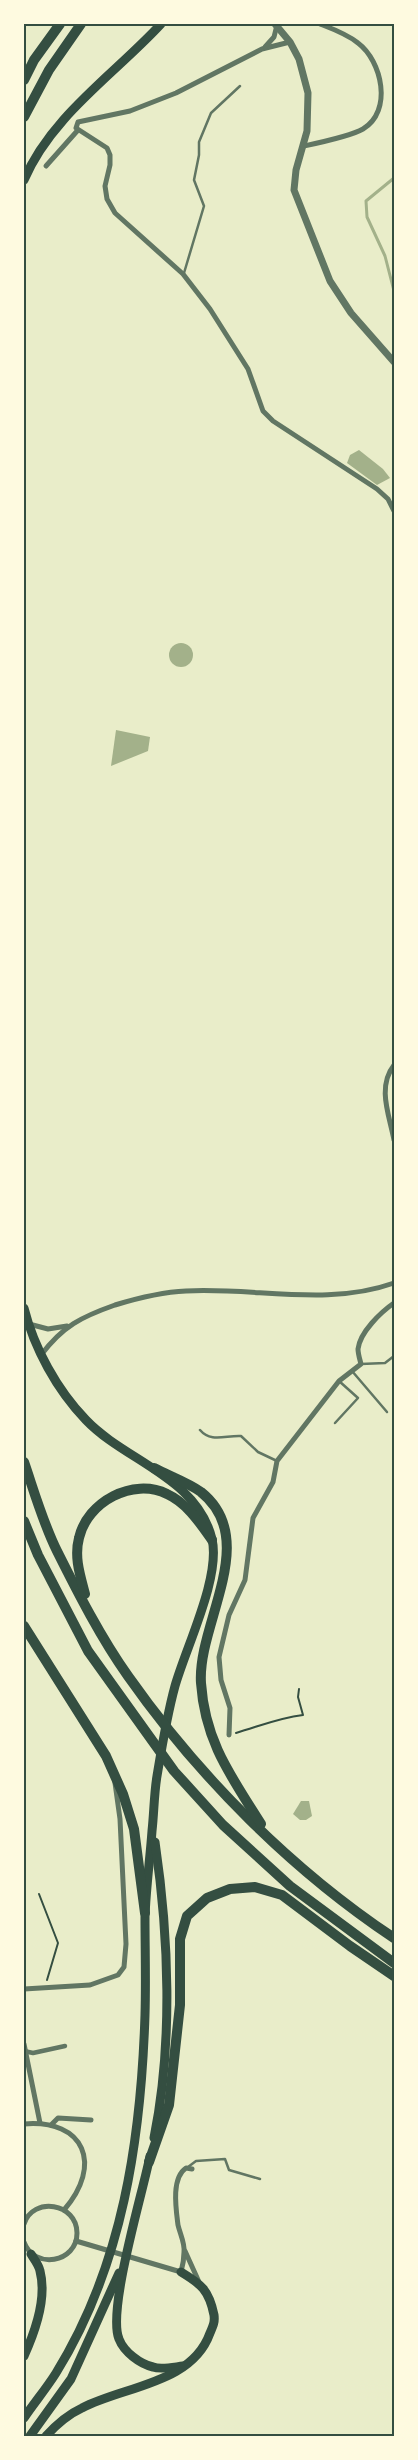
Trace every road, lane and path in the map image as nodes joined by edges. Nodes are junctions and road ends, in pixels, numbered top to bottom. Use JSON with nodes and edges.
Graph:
{"nodes":[{"id":1,"x":60,"y":24,"type":"edge"},
{"id":2,"x":81,"y":24,"type":"edge"},
{"id":3,"x":161,"y":24,"type":"edge"},
{"id":4,"x":276,"y":24,"type":"edge"},
{"id":5,"x":320,"y":24,"type":"edge"},
{"id":6,"x":290,"y":42,"type":"junction"},
{"id":7,"x":262,"y":49,"type":"junction"},
{"id":8,"x":24,"y":80,"type":"edge"},
{"id":9,"x":240,"y":86,"type":"dead end"},
{"id":10,"x":24,"y":116,"type":"edge"},
{"id":11,"x":78,"y":130,"type":"junction"},
{"id":12,"x":304,"y":146,"type":"junction"},
{"id":13,"x":46,"y":166,"type":"dead end"},
{"id":14,"x":24,"y":180,"type":"edge"},
{"id":15,"x":183,"y":274,"type":"junction"},
{"id":16,"x":394,"y":362,"type":"edge"},
{"id":17,"x":394,"y":511,"type":"edge"},
{"id":18,"x":394,"y":1064,"type":"edge"},
{"id":19,"x":394,"y":1140,"type":"edge"},
{"id":20,"x":394,"y":1284,"type":"edge"},
{"id":21,"x":394,"y":1303,"type":"edge"},
{"id":22,"x":24,"y":1308,"type":"edge"},
{"id":23,"x":28,"y":1324,"type":"junction"},
{"id":24,"x":67,"y":1326,"type":"junction"},
{"id":25,"x":41,"y":1355,"type":"junction"},
{"id":26,"x":394,"y":1356,"type":"edge"},
{"id":27,"x":361,"y":1364,"type":"junction"},
{"id":28,"x":352,"y":1371,"type":"junction"},
{"id":29,"x":339,"y":1381,"type":"junction"},
{"id":30,"x":387,"y":1412,"type":"dead end"},
{"id":31,"x":335,"y":1423,"type":"dead end"},
{"id":32,"x":200,"y":1430,"type":"dead end"},
{"id":33,"x":277,"y":1460,"type":"junction"},
{"id":34,"x":24,"y":1462,"type":"edge"},
{"id":35,"x":154,"y":1468,"type":"junction"},
{"id":36,"x":24,"y":1521,"type":"edge"},
{"id":37,"x":212,"y":1540,"type":"junction"},
{"id":38,"x":91,"y":1614,"type":"junction"},
{"id":39,"x":24,"y":1626,"type":"edge"},
{"id":40,"x":299,"y":1689,"type":"dead end"},
{"id":41,"x":229,"y":1735,"type":"joint"},
{"id":42,"x":112,"y":1768,"type":"junction"},
{"id":43,"x":153,"y":1827,"type":"junction"},
{"id":44,"x":270,"y":1837,"type":"junction"},
{"id":45,"x":39,"y":1894,"type":"dead end"},
{"id":46,"x":146,"y":1913,"type":"junction"},
{"id":47,"x":394,"y":1938,"type":"edge"},
{"id":48,"x":394,"y":1963,"type":"edge"},
{"id":49,"x":394,"y":1976,"type":"edge"},
{"id":50,"x":44,"y":1988,"type":"junction"},
{"id":51,"x":24,"y":1989,"type":"edge"},
{"id":52,"x":24,"y":2044,"type":"edge"},
{"id":53,"x":65,"y":2046,"type":"dead end"},
{"id":54,"x":24,"y":2051,"type":"edge"},
{"id":55,"x":91,"y":2120,"type":"dead end"},
{"id":56,"x":40,"y":2123,"type":"junction"},
{"id":57,"x":24,"y":2124,"type":"edge"},
{"id":58,"x":51,"y":2125,"type":"junction"},
{"id":59,"x":149,"y":2162,"type":"junction"},
{"id":60,"x":189,"y":2168,"type":"joint"},
{"id":61,"x":260,"y":2178,"type":"dead end"},
{"id":62,"x":64,"y":2210,"type":"junction"},
{"id":63,"x":24,"y":2224,"type":"edge"},
{"id":64,"x":76,"y":2240,"type":"junction"},
{"id":65,"x":24,"y":2242,"type":"edge"},
{"id":66,"x":184,"y":2250,"type":"junction"},
{"id":67,"x":31,"y":2254,"type":"junction"},
{"id":68,"x":125,"y":2262,"type":"junction"},
{"id":69,"x":181,"y":2272,"type":"junction"},
{"id":70,"x":199,"y":2282,"type":"junction"},
{"id":71,"x":24,"y":2356,"type":"edge"},
{"id":72,"x":183,"y":2366,"type":"junction"},
{"id":73,"x":24,"y":2418,"type":"edge"},
{"id":74,"x":30,"y":2436,"type":"edge"},
{"id":75,"x":46,"y":2436,"type":"edge"}],
"edges":[{"from":1,"to":8,"type":"highway"},
{"from":2,"to":10,"type":"highway"},
{"from":3,"to":14,"type":"main road"},
{"from":4,"to":6,"type":"street"},
{"from":4,"to":7,"type":"street"},
{"from":5,"to":12,"type":"street"},
{"from":6,"to":7,"type":"street"},
{"from":6,"to":12,"type":"street"},
{"from":7,"to":11,"type":"street"},
{"from":9,"to":15,"type":"lane"},
{"from":11,"to":13,"type":"street"},
{"from":11,"to":15,"type":"street"},
{"from":12,"to":16,"type":"street"},
{"from":15,"to":17,"type":"street"},
{"from":18,"to":19,"type":"street"},
{"from":20,"to":24,"type":"street"},
{"from":21,"to":27,"type":"street"},
{"from":22,"to":23,"type":"main road"},
{"from":23,"to":24,"type":"street"},
{"from":23,"to":25,"type":"main road"},
{"from":24,"to":25,"type":"street"},
{"from":25,"to":35,"type":"main road"},
{"from":26,"to":27,"type":"lane"},
{"from":27,"to":28,"type":"street"},
{"from":28,"to":29,"type":"street"},
{"from":28,"to":30,"type":"lane"},
{"from":29,"to":31,"type":"lane"},
{"from":29,"to":33,"type":"street"},
{"from":32,"to":33,"type":"lane"},
{"from":33,"to":41,"type":"street"},
{"from":34,"to":38,"type":"highway"},
{"from":35,"to":37,"type":"main road"},
{"from":35,"to":44,"type":"highway"},
{"from":36,"to":48,"type":"highway"},
{"from":37,"to":38,"type":"highway"},
{"from":37,"to":43,"type":"main road"},
{"from":38,"to":44,"type":"highway"},
{"from":39,"to":42,"type":"highway"},
{"from":40,"to":41,"type":"path"},
{"from":42,"to":46,"type":"highway"},
{"from":42,"to":50,"type":"street"},
{"from":43,"to":46,"type":"main road"},
{"from":43,"to":59,"type":"main road"},
{"from":44,"to":47,"type":"highway"},
{"from":45,"to":50,"type":"path"},
{"from":46,"to":73,"type":"main road"},
{"from":49,"to":59,"type":"highway"},
{"from":50,"to":51,"type":"street"},
{"from":52,"to":54,"type":"street"},
{"from":53,"to":54,"type":"street"},
{"from":54,"to":56,"type":"street"},
{"from":55,"to":58,"type":"street"},
{"from":56,"to":57,"type":"street"},
{"from":56,"to":58,"type":"street"},
{"from":58,"to":62,"type":"street"},
{"from":59,"to":68,"type":"main road"},
{"from":60,"to":61,"type":"lane"},
{"from":60,"to":66,"type":"street"},
{"from":62,"to":63,"type":"street"},
{"from":62,"to":64,"type":"street"},
{"from":64,"to":67,"type":"street"},
{"from":64,"to":69,"type":"street"},
{"from":65,"to":67,"type":"street"},
{"from":66,"to":69,"type":"street"},
{"from":66,"to":70,"type":"street"},
{"from":67,"to":71,"type":"main road"},
{"from":68,"to":72,"type":"main road"},
{"from":68,"to":74,"type":"main road"},
{"from":69,"to":70,"type":"main road"},
{"from":70,"to":72,"type":"main road"},
{"from":72,"to":75,"type":"main road"}]}
